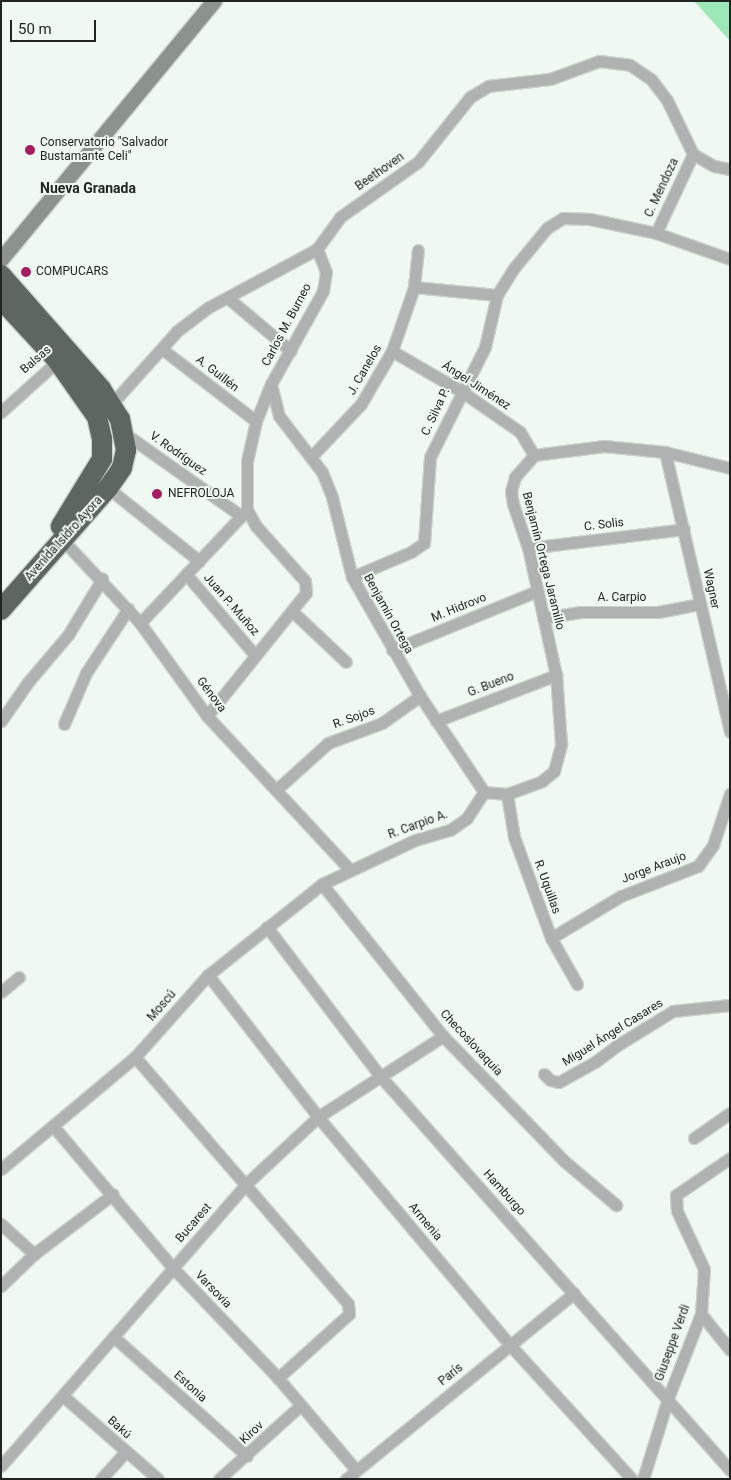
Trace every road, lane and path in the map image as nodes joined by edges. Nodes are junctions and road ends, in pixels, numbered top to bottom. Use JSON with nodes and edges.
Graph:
{"nodes":[{"id":1,"x":214,"y":1,"type":"edge"},
{"id":2,"x":692,"y":154,"type":"junction"},
{"id":3,"x":730,"y":170,"type":"edge"},
{"id":4,"x":656,"y":232,"type":"junction"},
{"id":5,"x":317,"y":250,"type":"junction"},
{"id":6,"x":418,"y":250,"type":"dead end"},
{"id":7,"x":1,"y":259,"type":"edge"},
{"id":8,"x":730,"y":260,"type":"edge"},
{"id":9,"x":1,"y":275,"type":"edge"},
{"id":10,"x":414,"y":287,"type":"junction"},
{"id":11,"x":497,"y":295,"type":"junction"},
{"id":12,"x":228,"y":298,"type":"junction"},
{"id":13,"x":1,"y":299,"type":"edge"},
{"id":14,"x":162,"y":349,"type":"junction"},
{"id":15,"x":291,"y":351,"type":"junction"},
{"id":16,"x":392,"y":351,"type":"junction"},
{"id":17,"x":63,"y":356,"type":"junction"},
{"id":18,"x":271,"y":384,"type":"junction"},
{"id":19,"x":462,"y":391,"type":"junction"},
{"id":20,"x":104,"y":411,"type":"junction"},
{"id":21,"x":1,"y":412,"type":"edge"},
{"id":22,"x":256,"y":421,"type":"junction"},
{"id":23,"x":124,"y":433,"type":"junction"},
{"id":24,"x":665,"y":452,"type":"junction"},
{"id":25,"x":534,"y":455,"type":"junction"},
{"id":26,"x":311,"y":457,"type":"junction"},
{"id":27,"x":730,"y":468,"type":"edge"},
{"id":28,"x":108,"y":488,"type":"junction"},
{"id":29,"x":243,"y":512,"type":"junction"},
{"id":30,"x":684,"y":529,"type":"junction"},
{"id":31,"x":59,"y":537,"type":"junction"},
{"id":32,"x":528,"y":548,"type":"junction"},
{"id":33,"x":199,"y":561,"type":"junction"},
{"id":34,"x":186,"y":574,"type":"junction"},
{"id":35,"x":352,"y":577,"type":"junction"},
{"id":36,"x":102,"y":579,"type":"junction"},
{"id":37,"x":537,"y":591,"type":"junction"},
{"id":38,"x":700,"y":604,"type":"junction"},
{"id":39,"x":128,"y":609,"type":"junction"},
{"id":40,"x":1,"y":610,"type":"edge"},
{"id":41,"x":292,"y":611,"type":"junction"},
{"id":42,"x":543,"y":618,"type":"junction"},
{"id":43,"x":140,"y":623,"type":"junction"},
{"id":44,"x":392,"y":650,"type":"junction"},
{"id":45,"x":256,"y":655,"type":"junction"},
{"id":46,"x":346,"y":662,"type":"dead end"},
{"id":47,"x":556,"y":675,"type":"junction"},
{"id":48,"x":420,"y":696,"type":"junction"},
{"id":49,"x":208,"y":716,"type":"junction"},
{"id":50,"x":1,"y":721,"type":"edge"},
{"id":51,"x":436,"y":721,"type":"junction"},
{"id":52,"x":64,"y":724,"type":"dead end"},
{"id":53,"x":730,"y":732,"type":"edge"},
{"id":54,"x":276,"y":790,"type":"junction"},
{"id":55,"x":484,"y":792,"type":"junction"},
{"id":56,"x":507,"y":794,"type":"junction"},
{"id":57,"x":730,"y":794,"type":"edge"},
{"id":58,"x":350,"y":870,"type":"junction"},
{"id":59,"x":322,"y":884,"type":"junction"},
{"id":60,"x":267,"y":927,"type":"junction"},
{"id":61,"x":551,"y":938,"type":"junction"},
{"id":62,"x":208,"y":975,"type":"junction"},
{"id":63,"x":20,"y":977,"type":"dead end"},
{"id":64,"x":578,"y":984,"type":"dead end"},
{"id":65,"x":1,"y":992,"type":"edge"},
{"id":66,"x":730,"y":1005,"type":"edge"},
{"id":67,"x":443,"y":1036,"type":"junction"},
{"id":68,"x":135,"y":1057,"type":"junction"},
{"id":69,"x":544,"y":1074,"type":"dead end"},
{"id":70,"x":381,"y":1077,"type":"junction"},
{"id":71,"x":730,"y":1112,"type":"edge"},
{"id":72,"x":318,"y":1116,"type":"junction"},
{"id":73,"x":53,"y":1126,"type":"junction"},
{"id":74,"x":694,"y":1138,"type":"dead end"},
{"id":75,"x":730,"y":1158,"type":"edge"},
{"id":76,"x":1,"y":1169,"type":"edge"},
{"id":77,"x":246,"y":1184,"type":"junction"},
{"id":78,"x":113,"y":1194,"type":"junction"},
{"id":79,"x":616,"y":1205,"type":"dead end"},
{"id":80,"x":1,"y":1224,"type":"edge"},
{"id":81,"x":34,"y":1254,"type":"junction"},
{"id":82,"x":173,"y":1268,"type":"junction"},
{"id":83,"x":1,"y":1286,"type":"edge"},
{"id":84,"x":574,"y":1293,"type":"junction"},
{"id":85,"x":701,"y":1314,"type":"junction"},
{"id":86,"x":115,"y":1338,"type":"junction"},
{"id":87,"x":510,"y":1345,"type":"junction"},
{"id":88,"x":730,"y":1350,"type":"edge"},
{"id":89,"x":278,"y":1378,"type":"junction"},
{"id":90,"x":64,"y":1396,"type":"junction"},
{"id":91,"x":668,"y":1398,"type":"junction"},
{"id":92,"x":301,"y":1405,"type":"junction"},
{"id":93,"x":125,"y":1452,"type":"junction"},
{"id":94,"x":247,"y":1456,"type":"junction"},
{"id":95,"x":2,"y":1463,"type":"edge"},
{"id":96,"x":356,"y":1470,"type":"junction"},
{"id":97,"x":730,"y":1470,"type":"edge"},
{"id":98,"x":101,"y":1479,"type":"edge"},
{"id":99,"x":158,"y":1479,"type":"edge"},
{"id":100,"x":220,"y":1479,"type":"edge"},
{"id":101,"x":346,"y":1479,"type":"edge"},
{"id":102,"x":632,"y":1479,"type":"edge"},
{"id":103,"x":643,"y":1479,"type":"edge"}],
"edges":[{"from":1,"to":7,"type":"main road"},
{"from":2,"to":3,"type":"street"},
{"from":2,"to":4,"type":"street","name":"C. Mendoza"},
{"from":2,"to":5,"type":"street","name":"Beethoven"},
{"from":4,"to":8,"type":"street","name":"C. Silva P."},
{"from":4,"to":11,"type":"street","name":"C. Silva P."},
{"from":5,"to":12,"type":"street","name":"Beethoven"},
{"from":5,"to":15,"type":"street","name":"Carlos M. Burneo"},
{"from":6,"to":10,"type":"street","name":"J. Canelos"},
{"from":9,"to":17,"type":"highway","name":"Avenida Isidro Ayora"},
{"from":10,"to":11,"type":"street"},
{"from":10,"to":16,"type":"street","name":"J. Canelos"},
{"from":11,"to":19,"type":"street","name":"C. Silva P."},
{"from":12,"to":14,"type":"street","name":"Beethoven"},
{"from":12,"to":15,"type":"street"},
{"from":13,"to":17,"type":"highway","name":"Avenida Isidro Ayora"},
{"from":14,"to":20,"type":"street","name":"Beethoven"},
{"from":14,"to":22,"type":"street","name":"A. Guillén"},
{"from":15,"to":18,"type":"street","name":"Carlos M. Burneo"},
{"from":16,"to":19,"type":"street","name":"Ángel Jiménez"},
{"from":16,"to":26,"type":"street","name":"J. Canelos"},
{"from":17,"to":20,"type":"highway","name":"Avenida Isidro Ayora"},
{"from":17,"to":21,"type":"street","name":"Balsas"},
{"from":18,"to":22,"type":"street","name":"Carlos M. Burneo"},
{"from":18,"to":26,"type":"street","name":"Benjamín Ortega"},
{"from":19,"to":25,"type":"street","name":"Ángel Jiménez"},
{"from":19,"to":35,"type":"street","name":"C. Silva P."},
{"from":20,"to":23,"type":"highway","name":"Avenida Isidro Ayora"},
{"from":20,"to":31,"type":"highway","name":"Avenida Isidro Ayora"},
{"from":22,"to":29,"type":"street","name":"Carlos M. Burneo"},
{"from":23,"to":28,"type":"highway","name":"Avenida Isidro Ayora"},
{"from":23,"to":29,"type":"street","name":"V. Rodríguez"},
{"from":24,"to":25,"type":"street"},
{"from":24,"to":27,"type":"street"},
{"from":24,"to":30,"type":"street","name":"Wagner"},
{"from":25,"to":32,"type":"street","name":"Benjamín Ortega Jaramillo"},
{"from":26,"to":35,"type":"street","name":"Benjamín Ortega"},
{"from":28,"to":31,"type":"highway","name":"Avenida Isidro Ayora"},
{"from":28,"to":33,"type":"street"},
{"from":29,"to":33,"type":"street"},
{"from":29,"to":41,"type":"street"},
{"from":30,"to":32,"type":"street","name":"C. Solis"},
{"from":30,"to":38,"type":"street","name":"Wagner"},
{"from":31,"to":36,"type":"street","name":"Génova"},
{"from":31,"to":40,"type":"highway","name":"Avenida Isidro Ayora"},
{"from":32,"to":37,"type":"street","name":"Benjamín Ortega Jaramillo"},
{"from":33,"to":34,"type":"street"},
{"from":34,"to":43,"type":"street"},
{"from":34,"to":45,"type":"street","name":"Juan P. Muñoz"},
{"from":35,"to":44,"type":"street","name":"Benjamín Ortega"},
{"from":36,"to":39,"type":"street","name":"Génova"},
{"from":36,"to":50,"type":"street"},
{"from":37,"to":42,"type":"street","name":"Benjamín Ortega Jaramillo"},
{"from":37,"to":44,"type":"street","name":"M. Hidrovo"},
{"from":38,"to":42,"type":"street","name":"A. Carpio"},
{"from":38,"to":53,"type":"street","name":"Wagner"},
{"from":39,"to":43,"type":"street","name":"Génova"},
{"from":39,"to":52,"type":"street"},
{"from":41,"to":45,"type":"street"},
{"from":41,"to":46,"type":"street"},
{"from":42,"to":47,"type":"street","name":"Benjamín Ortega Jaramillo"},
{"from":43,"to":49,"type":"street","name":"Génova"},
{"from":44,"to":48,"type":"street","name":"Benjamín Ortega"},
{"from":45,"to":49,"type":"street"},
{"from":47,"to":51,"type":"street","name":"G. Bueno"},
{"from":47,"to":56,"type":"street","name":"Benjamín Ortega Jaramillo"},
{"from":48,"to":51,"type":"street","name":"Benjamín Ortega"},
{"from":48,"to":54,"type":"street","name":"R. Sojos"},
{"from":49,"to":54,"type":"street","name":"Génova"},
{"from":51,"to":55,"type":"street","name":"Benjamín Ortega"},
{"from":54,"to":58,"type":"street","name":"Génova"},
{"from":55,"to":56,"type":"street","name":"Benjamín Ortega Jaramillo"},
{"from":55,"to":58,"type":"street","name":"R. Carpio A."},
{"from":56,"to":61,"type":"street","name":"R. Uquillas"},
{"from":57,"to":61,"type":"street","name":"Jorge Araujo"},
{"from":58,"to":59,"type":"street","name":"Moscú"},
{"from":59,"to":60,"type":"street","name":"Moscú"},
{"from":59,"to":67,"type":"street","name":"Checoslovaquia"},
{"from":60,"to":62,"type":"street","name":"Moscú"},
{"from":60,"to":70,"type":"street","name":"Hamburgo"},
{"from":61,"to":64,"type":"street","name":"R. Uquillas"},
{"from":62,"to":68,"type":"street","name":"Moscú"},
{"from":62,"to":72,"type":"street","name":"Armenia"},
{"from":63,"to":65,"type":"street"},
{"from":66,"to":69,"type":"street","name":"Miguel Ángel Casares"},
{"from":67,"to":70,"type":"street","name":"Bucarest"},
{"from":67,"to":79,"type":"street","name":"Checoslovaquia"},
{"from":68,"to":73,"type":"street","name":"Moscú"},
{"from":68,"to":77,"type":"street"},
{"from":70,"to":72,"type":"street","name":"Bucarest"},
{"from":70,"to":84,"type":"street","name":"Hamburgo"},
{"from":71,"to":74,"type":"street"},
{"from":72,"to":77,"type":"street","name":"Bucarest"},
{"from":72,"to":87,"type":"street","name":"Armenia"},
{"from":73,"to":76,"type":"street","name":"Moscú"},
{"from":73,"to":78,"type":"street","name":"Varsovia"},
{"from":75,"to":85,"type":"street","name":"Giuseppe Verdi"},
{"from":77,"to":82,"type":"street","name":"Bucarest"},
{"from":77,"to":89,"type":"street"},
{"from":78,"to":81,"type":"street"},
{"from":78,"to":82,"type":"street","name":"Varsovia"},
{"from":80,"to":81,"type":"street"},
{"from":81,"to":83,"type":"street"},
{"from":82,"to":86,"type":"street","name":"Bucarest"},
{"from":82,"to":89,"type":"street","name":"Varsovia"},
{"from":84,"to":87,"type":"street","name":"París"},
{"from":84,"to":91,"type":"street","name":"Hamburgo"},
{"from":85,"to":88,"type":"street"},
{"from":85,"to":91,"type":"street","name":"Giuseppe Verdi"},
{"from":86,"to":90,"type":"street","name":"Bucarest"},
{"from":86,"to":94,"type":"street","name":"Estonia"},
{"from":87,"to":96,"type":"street","name":"París"},
{"from":87,"to":102,"type":"street","name":"Armenia"},
{"from":89,"to":92,"type":"street","name":"Varsovia"},
{"from":90,"to":93,"type":"street","name":"Bakú"},
{"from":90,"to":95,"type":"street","name":"Bucarest"},
{"from":91,"to":97,"type":"street","name":"Hamburgo"},
{"from":91,"to":103,"type":"street","name":"Giuseppe Verdi"},
{"from":92,"to":94,"type":"street","name":"Kirov"},
{"from":92,"to":96,"type":"street","name":"Varsovia"},
{"from":93,"to":98,"type":"street"},
{"from":93,"to":99,"type":"street","name":"Bakú"},
{"from":94,"to":100,"type":"street","name":"Kirov"},
{"from":96,"to":101,"type":"street","name":"París"}]}
